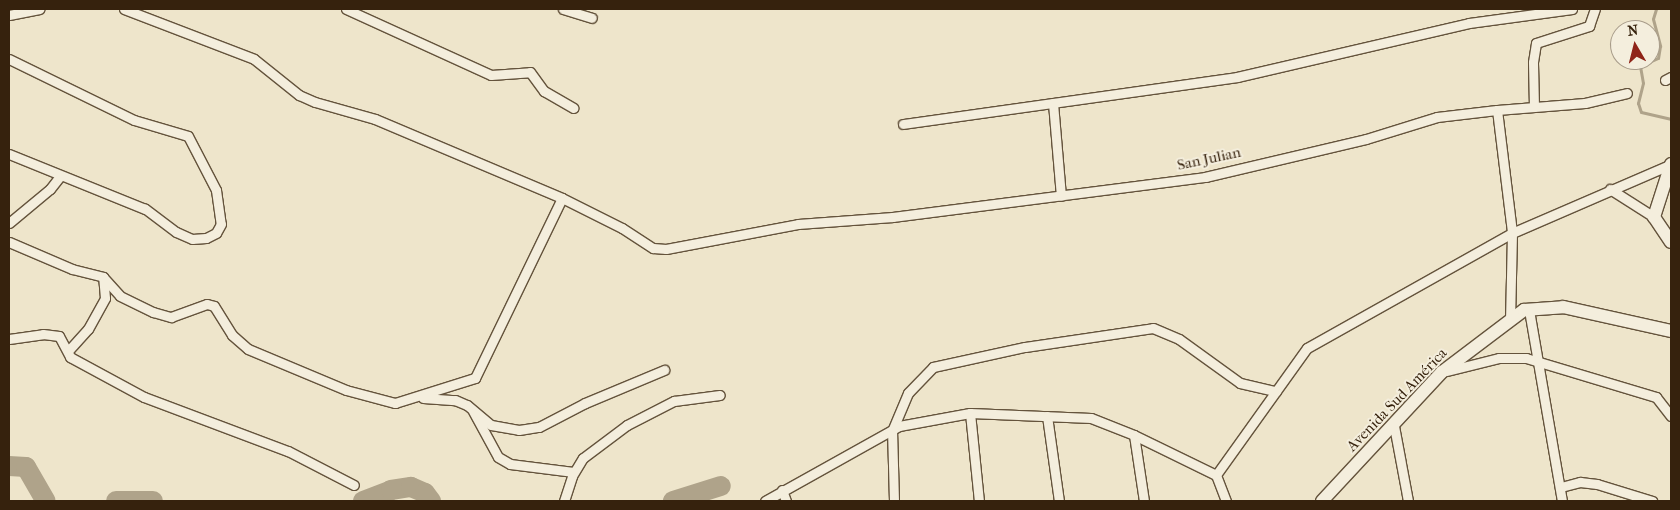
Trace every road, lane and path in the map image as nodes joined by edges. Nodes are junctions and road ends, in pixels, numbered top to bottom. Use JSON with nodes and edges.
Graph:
{"nodes":[{"id":1,"x":39,"y":9,"type":"edge"},
{"id":2,"x":124,"y":9,"type":"edge"},
{"id":3,"x":346,"y":9,"type":"edge"},
{"id":4,"x":564,"y":9,"type":"edge"},
{"id":5,"x":1572,"y":9,"type":"edge"},
{"id":6,"x":1595,"y":9,"type":"edge"},
{"id":7,"x":9,"y":15,"type":"edge"},
{"id":8,"x":592,"y":18,"type":"dead end"},
{"id":9,"x":9,"y":60,"type":"edge"},
{"id":10,"x":1628,"y":94,"type":"dead end"},
{"id":11,"x":1053,"y":103,"type":"junction"},
{"id":12,"x":1534,"y":107,"type":"junction"},
{"id":13,"x":573,"y":108,"type":"dead end"},
{"id":14,"x":1497,"y":110,"type":"junction"},
{"id":15,"x":903,"y":124,"type":"dead end"},
{"id":16,"x":9,"y":154,"type":"edge"},
{"id":17,"x":1670,"y":164,"type":"edge"},
{"id":18,"x":60,"y":176,"type":"junction"},
{"id":19,"x":1610,"y":188,"type":"junction"},
{"id":20,"x":1061,"y":196,"type":"junction"},
{"id":21,"x":562,"y":198,"type":"junction"},
{"id":22,"x":1654,"y":217,"type":"junction"},
{"id":23,"x":9,"y":223,"type":"edge"},
{"id":24,"x":1512,"y":233,"type":"junction"},
{"id":25,"x":9,"y":242,"type":"edge"},
{"id":26,"x":1671,"y":242,"type":"edge"},
{"id":27,"x":103,"y":277,"type":"junction"},
{"id":28,"x":1529,"y":310,"type":"junction"},
{"id":29,"x":1510,"y":318,"type":"junction"},
{"id":30,"x":1671,"y":331,"type":"edge"},
{"id":31,"x":9,"y":339,"type":"edge"},
{"id":32,"x":68,"y":351,"type":"junction"},
{"id":33,"x":1537,"y":361,"type":"junction"},
{"id":34,"x":664,"y":370,"type":"dead end"},
{"id":35,"x":1442,"y":372,"type":"junction"},
{"id":36,"x":1276,"y":391,"type":"junction"},
{"id":37,"x":720,"y":394,"type":"dead end"},
{"id":38,"x":415,"y":397,"type":"junction"},
{"id":39,"x":470,"y":407,"type":"junction"},
{"id":40,"x":970,"y":414,"type":"junction"},
{"id":41,"x":1048,"y":416,"type":"junction"},
{"id":42,"x":1671,"y":416,"type":"edge"},
{"id":43,"x":1394,"y":426,"type":"junction"},
{"id":44,"x":892,"y":431,"type":"junction"},
{"id":45,"x":1134,"y":435,"type":"junction"},
{"id":46,"x":574,"y":472,"type":"junction"},
{"id":47,"x":1216,"y":475,"type":"junction"},
{"id":48,"x":354,"y":485,"type":"dead end"},
{"id":49,"x":1561,"y":487,"type":"junction"},
{"id":50,"x":782,"y":490,"type":"junction"},
{"id":51,"x":564,"y":501,"type":"edge"},
{"id":52,"x":765,"y":501,"type":"edge"},
{"id":53,"x":786,"y":501,"type":"edge"},
{"id":54,"x":894,"y":501,"type":"edge"},
{"id":55,"x":979,"y":501,"type":"edge"},
{"id":56,"x":1059,"y":501,"type":"edge"},
{"id":57,"x":1144,"y":501,"type":"edge"},
{"id":58,"x":1226,"y":501,"type":"edge"},
{"id":59,"x":1322,"y":501,"type":"edge"},
{"id":60,"x":1408,"y":501,"type":"edge"},
{"id":61,"x":1562,"y":501,"type":"edge"},
{"id":62,"x":1652,"y":501,"type":"edge"}],
"edges":[{"from":1,"to":7,"type":"street"},
{"from":2,"to":21,"type":"street","name":"San Julian"},
{"from":3,"to":13,"type":"street"},
{"from":4,"to":8,"type":"street"},
{"from":5,"to":11,"type":"street"},
{"from":6,"to":12,"type":"street"},
{"from":9,"to":18,"type":"street"},
{"from":10,"to":12,"type":"street","name":"San Julian"},
{"from":11,"to":15,"type":"street"},
{"from":11,"to":20,"type":"street"},
{"from":12,"to":14,"type":"street","name":"San Julian"},
{"from":14,"to":20,"type":"street","name":"San Julian"},
{"from":14,"to":24,"type":"street"},
{"from":16,"to":18,"type":"street"},
{"from":17,"to":19,"type":"street"},
{"from":17,"to":22,"type":"main road"},
{"from":18,"to":23,"type":"street"},
{"from":19,"to":22,"type":"street"},
{"from":19,"to":24,"type":"street"},
{"from":20,"to":21,"type":"street","name":"San Julian"},
{"from":21,"to":38,"type":"street"},
{"from":22,"to":26,"type":"main road"},
{"from":24,"to":29,"type":"street"},
{"from":24,"to":36,"type":"street"},
{"from":25,"to":27,"type":"street"},
{"from":27,"to":32,"type":"street"},
{"from":27,"to":38,"type":"street"},
{"from":28,"to":29,"type":"main road","name":"Avenida Sud América"},
{"from":28,"to":30,"type":"main road","name":"Avenida Sud América"},
{"from":28,"to":33,"type":"street"},
{"from":29,"to":35,"type":"main road","name":"Avenida Sud América"},
{"from":31,"to":32,"type":"street"},
{"from":32,"to":48,"type":"street"},
{"from":33,"to":35,"type":"street"},
{"from":33,"to":42,"type":"street"},
{"from":33,"to":49,"type":"street"},
{"from":34,"to":39,"type":"street"},
{"from":35,"to":43,"type":"main road","name":"Avenida Sud América"},
{"from":36,"to":44,"type":"street"},
{"from":36,"to":47,"type":"street"},
{"from":37,"to":46,"type":"street"},
{"from":38,"to":39,"type":"street"},
{"from":39,"to":46,"type":"street"},
{"from":40,"to":41,"type":"street"},
{"from":40,"to":44,"type":"street"},
{"from":40,"to":55,"type":"street"},
{"from":41,"to":45,"type":"street"},
{"from":41,"to":56,"type":"street"},
{"from":43,"to":59,"type":"main road","name":"Avenida Sud América"},
{"from":43,"to":60,"type":"street"},
{"from":44,"to":50,"type":"street"},
{"from":44,"to":54,"type":"street"},
{"from":45,"to":47,"type":"street"},
{"from":45,"to":57,"type":"street"},
{"from":46,"to":51,"type":"street"},
{"from":47,"to":58,"type":"street"},
{"from":49,"to":61,"type":"street"},
{"from":49,"to":62,"type":"street"},
{"from":50,"to":52,"type":"street"},
{"from":50,"to":53,"type":"street"}]}
